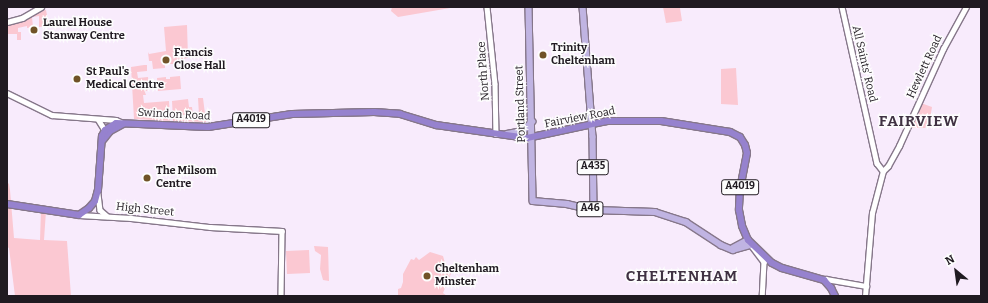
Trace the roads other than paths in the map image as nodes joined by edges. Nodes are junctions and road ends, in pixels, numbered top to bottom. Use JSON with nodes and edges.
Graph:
{"nodes":[{"id":1,"x":41,"y":7,"type":"edge"},
{"id":2,"x":486,"y":7,"type":"edge"},
{"id":3,"x":529,"y":7,"type":"edge"},
{"id":4,"x":583,"y":7,"type":"edge"},
{"id":5,"x":842,"y":7,"type":"edge"},
{"id":6,"x":966,"y":7,"type":"edge"},
{"id":7,"x":7,"y":22,"type":"edge"},
{"id":8,"x":7,"y":92,"type":"edge"},
{"id":9,"x":98,"y":119,"type":"junction"},
{"id":10,"x":104,"y":119,"type":"junction"},
{"id":11,"x":532,"y":121,"type":"junction"},
{"id":12,"x":124,"y":122,"type":"junction"},
{"id":13,"x":592,"y":124,"type":"junction"},
{"id":14,"x":108,"y":128,"type":"junction"},
{"id":15,"x":498,"y":134,"type":"junction"},
{"id":16,"x":532,"y":138,"type":"junction"},
{"id":17,"x":883,"y":171,"type":"junction"},
{"id":18,"x":98,"y":190,"type":"junction"},
{"id":19,"x":7,"y":204,"type":"edge"},
{"id":20,"x":594,"y":210,"type":"junction"},
{"id":21,"x":79,"y":215,"type":"junction"},
{"id":22,"x":107,"y":216,"type":"junction"},
{"id":23,"x":750,"y":242,"type":"junction"},
{"id":24,"x":772,"y":263,"type":"junction"},
{"id":25,"x":764,"y":269,"type":"junction"},
{"id":26,"x":824,"y":280,"type":"junction"},
{"id":27,"x":840,"y":281,"type":"junction"},
{"id":28,"x":866,"y":286,"type":"junction"},
{"id":29,"x":831,"y":288,"type":"junction"},
{"id":30,"x":281,"y":296,"type":"edge"},
{"id":31,"x":762,"y":296,"type":"edge"},
{"id":32,"x":835,"y":296,"type":"edge"},
{"id":33,"x":865,"y":296,"type":"edge"}],
"edges":[{"from":1,"to":7,"type":"street"},
{"from":2,"to":15,"type":"street","name":"North Place"},
{"from":3,"to":11,"type":"main road","name":"Portland Street"},
{"from":4,"to":13,"type":"main road","number":"A435"},
{"from":5,"to":17,"type":"street","name":"All Saints' Road"},
{"from":6,"to":17,"type":"street","name":"Hewlett Road"},
{"from":8,"to":9,"type":"street","name":"Swindon Road"},
{"from":9,"to":10,"type":"street","name":"Swindon Road"},
{"from":9,"to":14,"type":"street"},
{"from":10,"to":12,"type":"street","name":"Swindon Road"},
{"from":10,"to":14,"type":"street"},
{"from":11,"to":15,"type":"main road"},
{"from":11,"to":16,"type":"main road","name":"Portland Street"},
{"from":12,"to":14,"type":"highway","number":"A4019"},
{"from":12,"to":15,"type":"highway","name":"Swindon Road","number":"A4019"},
{"from":13,"to":16,"type":"highway","name":"Fairview Road","number":"A4019"},
{"from":13,"to":20,"type":"main road","number":"A435"},
{"from":13,"to":23,"type":"highway","name":"Fairview Road","number":"A4019"},
{"from":14,"to":18,"type":"highway"},
{"from":15,"to":16,"type":"highway","name":"Fairview Road","number":"A4019"},
{"from":16,"to":20,"type":"main road","name":"Portland Street","number":"A46"},
{"from":17,"to":28,"type":"street","name":"Hewlett Road"},
{"from":18,"to":21,"type":"highway"},
{"from":18,"to":22,"type":"street"},
{"from":19,"to":21,"type":"highway","name":"High Street"},
{"from":20,"to":23,"type":"main road","number":"A46"},
{"from":21,"to":22,"type":"street","name":"High Street"},
{"from":22,"to":30,"type":"street","name":"High Street"},
{"from":23,"to":24,"type":"highway"},
{"from":23,"to":25,"type":"street"},
{"from":24,"to":25,"type":"street"},
{"from":24,"to":26,"type":"highway"},
{"from":25,"to":31,"type":"street"},
{"from":26,"to":27,"type":"street"},
{"from":26,"to":29,"type":"highway"},
{"from":27,"to":28,"type":"street"},
{"from":27,"to":29,"type":"street"},
{"from":28,"to":33,"type":"street","name":"Hewlett Road"},
{"from":29,"to":32,"type":"highway"}]}
